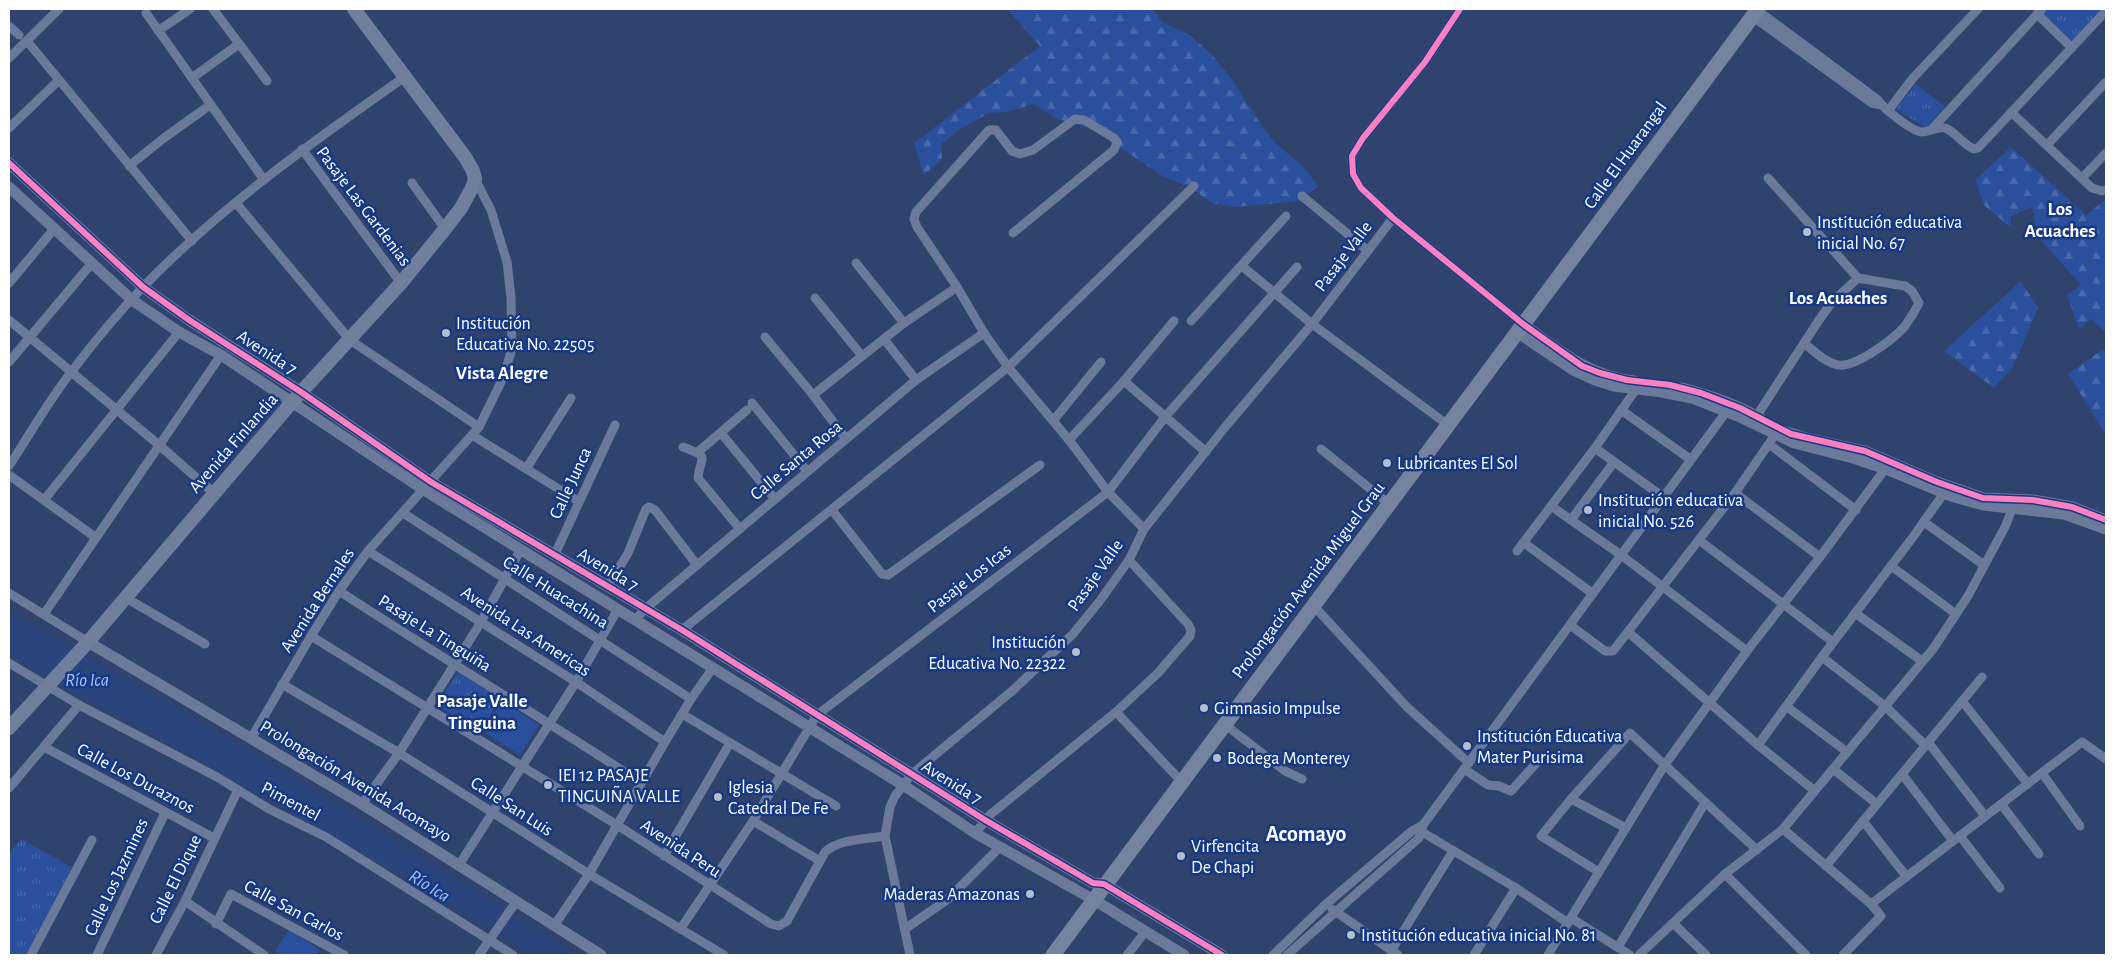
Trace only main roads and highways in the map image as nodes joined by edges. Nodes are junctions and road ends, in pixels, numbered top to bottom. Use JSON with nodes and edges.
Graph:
{"nodes":[{"id":1,"x":354,"y":9,"type":"edge"},
{"id":2,"x":1756,"y":12,"type":"edge"},
{"id":3,"x":1520,"y":328,"type":"joint"},
{"id":4,"x":9,"y":728,"type":"edge"},
{"id":5,"x":1053,"y":955,"type":"edge"}],
"edges":[{"from":1,"to":4,"type":"main road","name":"Avenida Finlandia"},
{"from":2,"to":3,"type":"main road","name":"Calle El Huarangal"},
{"from":3,"to":5,"type":"main road","name":"Prolongación Avenida Miguel Grau"}]}
